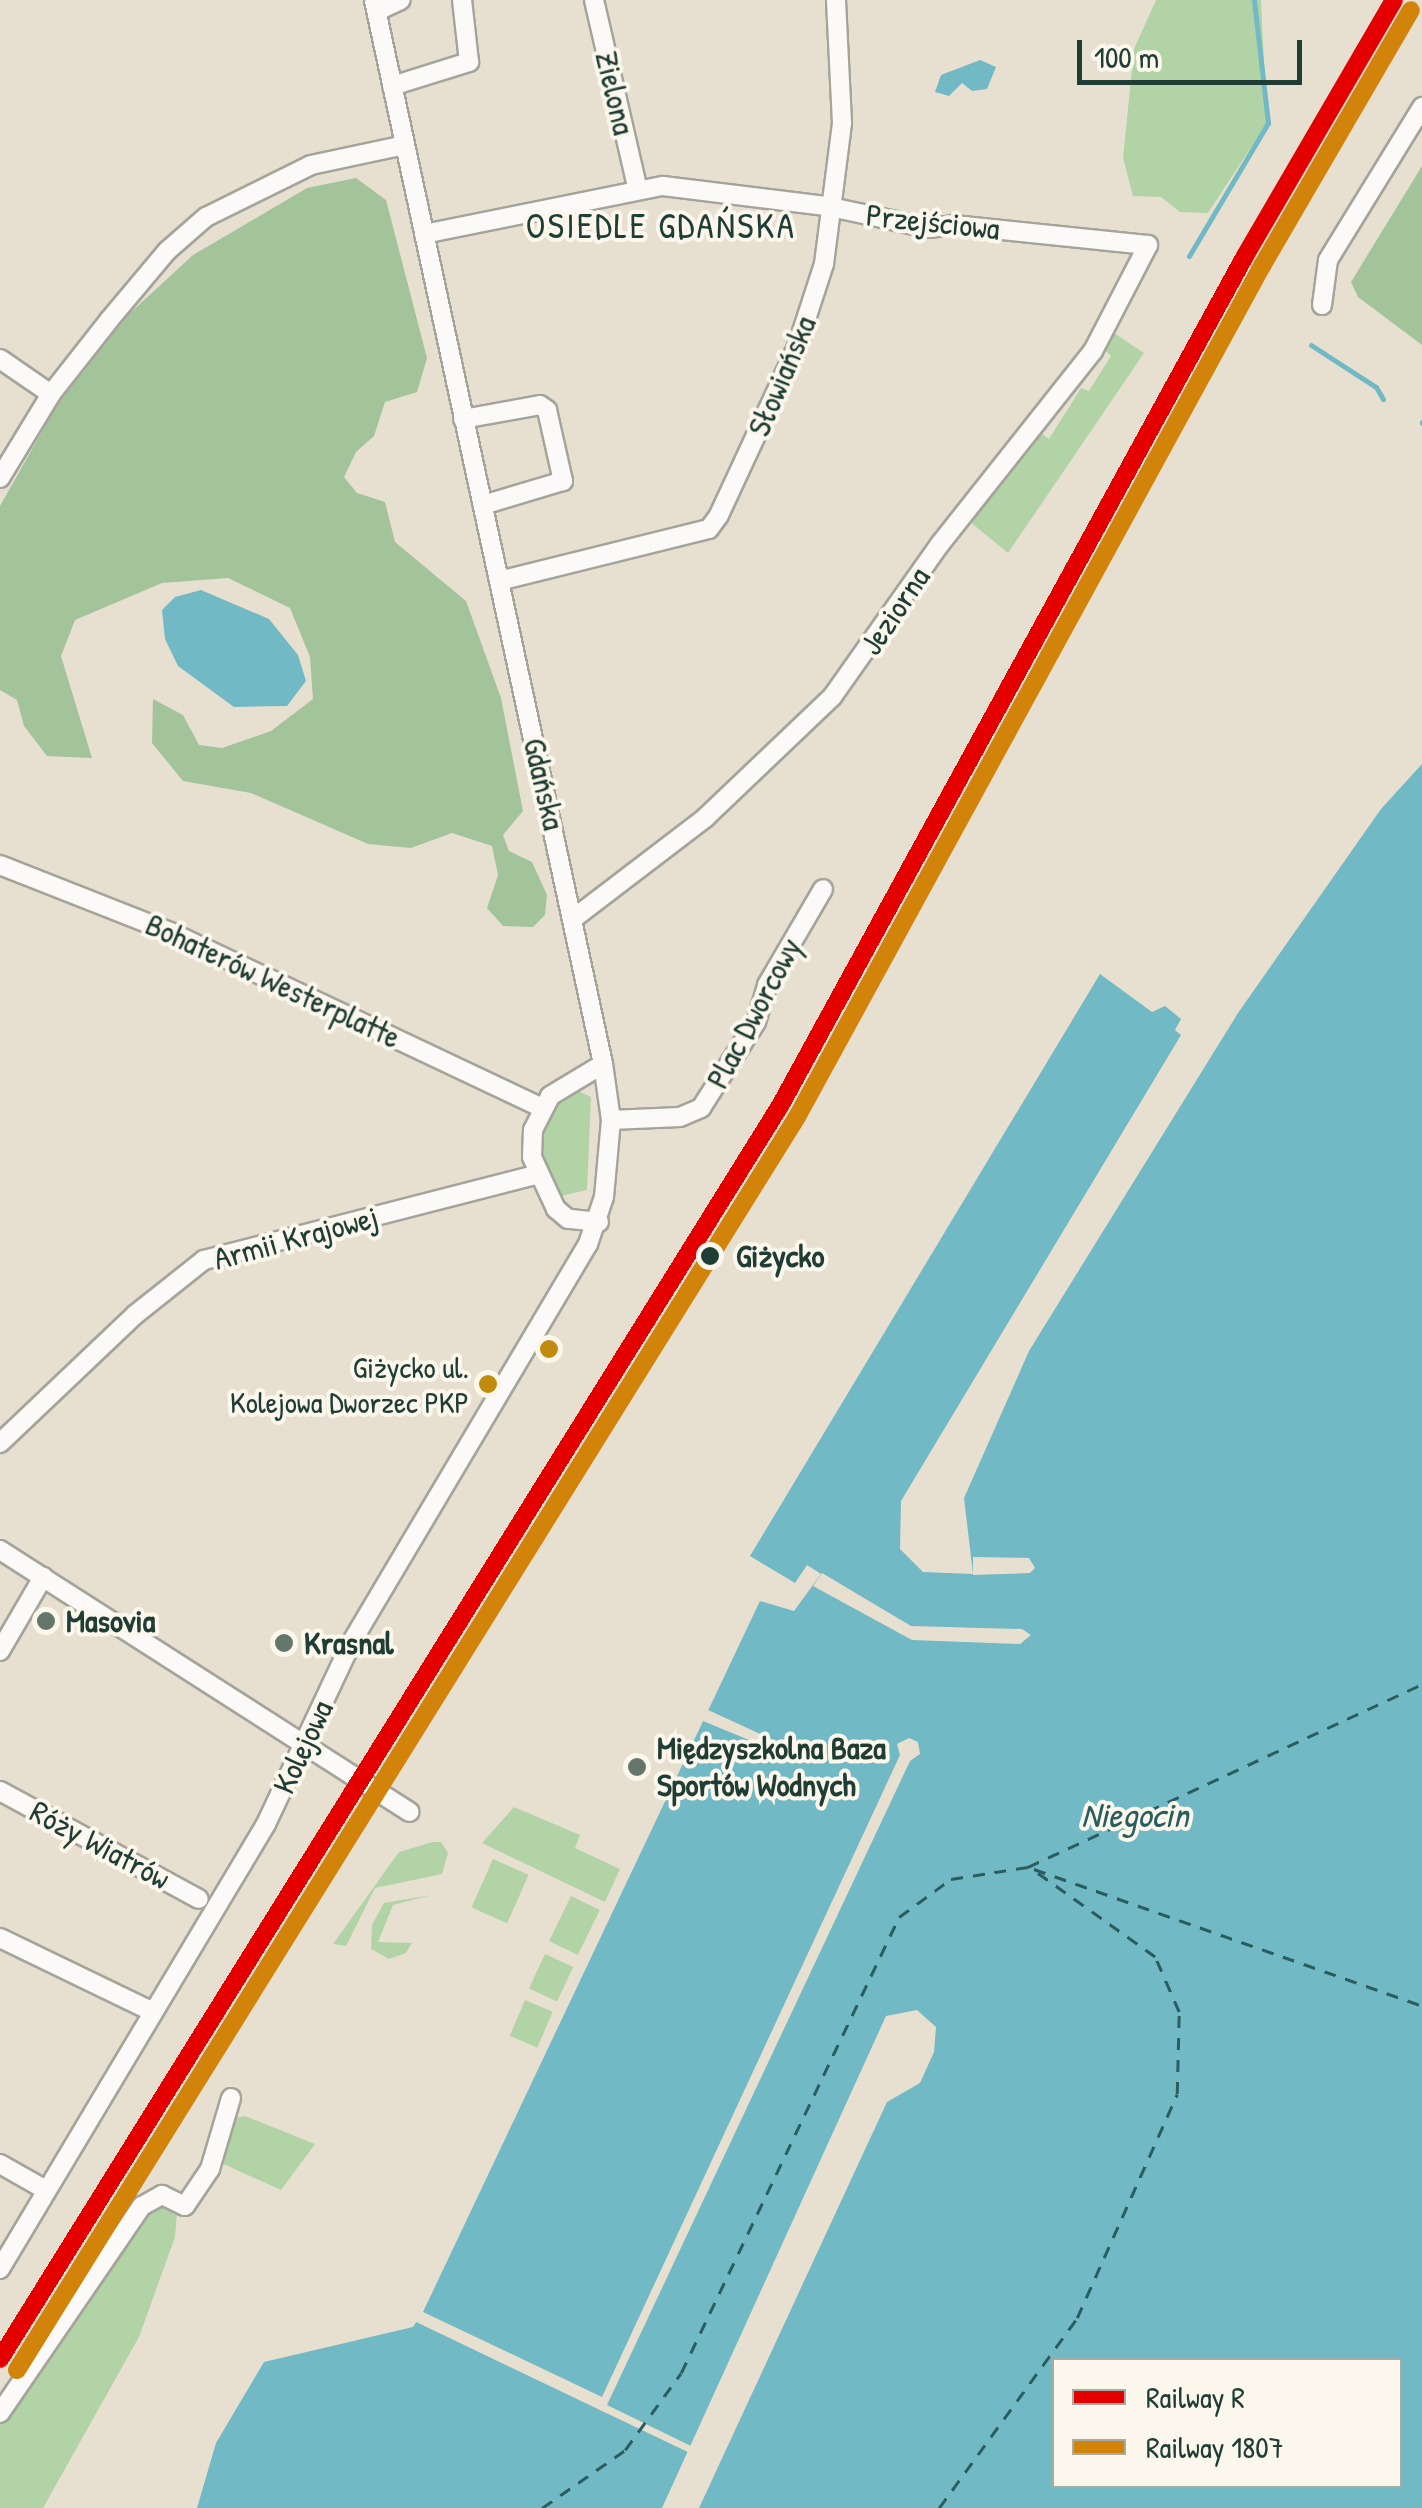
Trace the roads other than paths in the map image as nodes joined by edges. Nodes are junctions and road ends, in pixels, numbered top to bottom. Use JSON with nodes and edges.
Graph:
{"nodes":[{"id":1,"x":401,"y":0,"type":"edge"},
{"id":2,"x":462,"y":0,"type":"edge"},
{"id":3,"x":594,"y":0,"type":"edge"},
{"id":4,"x":836,"y":0,"type":"edge"},
{"id":5,"x":376,"y":6,"type":"edge"},
{"id":6,"x":392,"y":86,"type":"junction"},
{"id":7,"x":1422,"y":108,"type":"edge"},
{"id":8,"x":405,"y":144,"type":"junction"},
{"id":9,"x":637,"y":186,"type":"junction"},
{"id":10,"x":833,"y":210,"type":"junction"},
{"id":11,"x":424,"y":234,"type":"junction"},
{"id":12,"x":1148,"y":245,"type":"joint"},
{"id":13,"x":1322,"y":305,"type":"dead end"},
{"id":14,"x":0,"y":359,"type":"edge"},
{"id":15,"x":50,"y":394,"type":"junction"},
{"id":16,"x":463,"y":419,"type":"junction"},
{"id":17,"x":0,"y":478,"type":"edge"},
{"id":18,"x":483,"y":505,"type":"junction"},
{"id":19,"x":499,"y":581,"type":"junction"},
{"id":20,"x":0,"y":865,"type":"edge"},
{"id":21,"x":823,"y":889,"type":"dead end"},
{"id":22,"x":574,"y":918,"type":"junction"},
{"id":23,"x":603,"y":1064,"type":"junction"},
{"id":24,"x":542,"y":1108,"type":"junction"},
{"id":25,"x":610,"y":1120,"type":"junction"},
{"id":26,"x":536,"y":1175,"type":"junction"},
{"id":27,"x":598,"y":1222,"type":"junction"},
{"id":28,"x":0,"y":1444,"type":"edge"},
{"id":29,"x":0,"y":1550,"type":"edge"},
{"id":30,"x":43,"y":1577,"type":"junction"},
{"id":31,"x":0,"y":1651,"type":"edge"},
{"id":32,"x":305,"y":1749,"type":"junction"},
{"id":33,"x":0,"y":1791,"type":"edge"},
{"id":34,"x":409,"y":1812,"type":"dead end"},
{"id":35,"x":199,"y":1899,"type":"dead end"},
{"id":36,"x":0,"y":1938,"type":"edge"},
{"id":37,"x":153,"y":2012,"type":"junction"},
{"id":38,"x":231,"y":2098,"type":"dead end"},
{"id":39,"x":0,"y":2164,"type":"edge"},
{"id":40,"x":46,"y":2190,"type":"junction"},
{"id":41,"x":0,"y":2269,"type":"edge"},
{"id":42,"x":0,"y":2413,"type":"edge"}],
"edges":[{"from":1,"to":5,"type":"street","name":"Gdańska"},
{"from":2,"to":6,"type":"street"},
{"from":3,"to":9,"type":"street","name":"Zielona"},
{"from":4,"to":10,"type":"street","name":"Słowiańska"},
{"from":5,"to":6,"type":"street","name":"Gdańska"},
{"from":6,"to":8,"type":"street","name":"Gdańska"},
{"from":7,"to":13,"type":"street"},
{"from":8,"to":11,"type":"street","name":"Gdańska"},
{"from":8,"to":15,"type":"street"},
{"from":9,"to":10,"type":"street","name":"Przejściowa"},
{"from":9,"to":11,"type":"street","name":"Przejściowa"},
{"from":10,"to":12,"type":"street","name":"Przejściowa"},
{"from":10,"to":19,"type":"street","name":"Słowiańska"},
{"from":11,"to":16,"type":"street","name":"Gdańska"},
{"from":12,"to":22,"type":"street","name":"Jeziorna"},
{"from":14,"to":15,"type":"street"},
{"from":15,"to":17,"type":"street"},
{"from":16,"to":18,"type":"street","name":"Gdańska"},
{"from":16,"to":18,"type":"street"},
{"from":18,"to":19,"type":"street","name":"Gdańska"},
{"from":19,"to":22,"type":"street","name":"Gdańska"},
{"from":20,"to":24,"type":"street","name":"Bohaterów Westerplatte"},
{"from":21,"to":25,"type":"street","name":"Plac Dworcowy"},
{"from":22,"to":23,"type":"street","name":"Gdańska"},
{"from":23,"to":24,"type":"street"},
{"from":23,"to":25,"type":"street"},
{"from":24,"to":26,"type":"street"},
{"from":25,"to":27,"type":"street"},
{"from":26,"to":27,"type":"street"},
{"from":26,"to":28,"type":"street","name":"Armii Krajowej"},
{"from":27,"to":32,"type":"street","name":"Kolejowa"},
{"from":29,"to":30,"type":"street"},
{"from":30,"to":31,"type":"street"},
{"from":30,"to":32,"type":"street"},
{"from":32,"to":34,"type":"street"},
{"from":32,"to":37,"type":"street","name":"Kolejowa"},
{"from":33,"to":35,"type":"street","name":"Róży Wiatrów"},
{"from":36,"to":37,"type":"street"},
{"from":37,"to":40,"type":"street","name":"Kolejowa"},
{"from":38,"to":42,"type":"street"},
{"from":39,"to":40,"type":"street"},
{"from":40,"to":41,"type":"street","name":"Kolejowa"}]}
